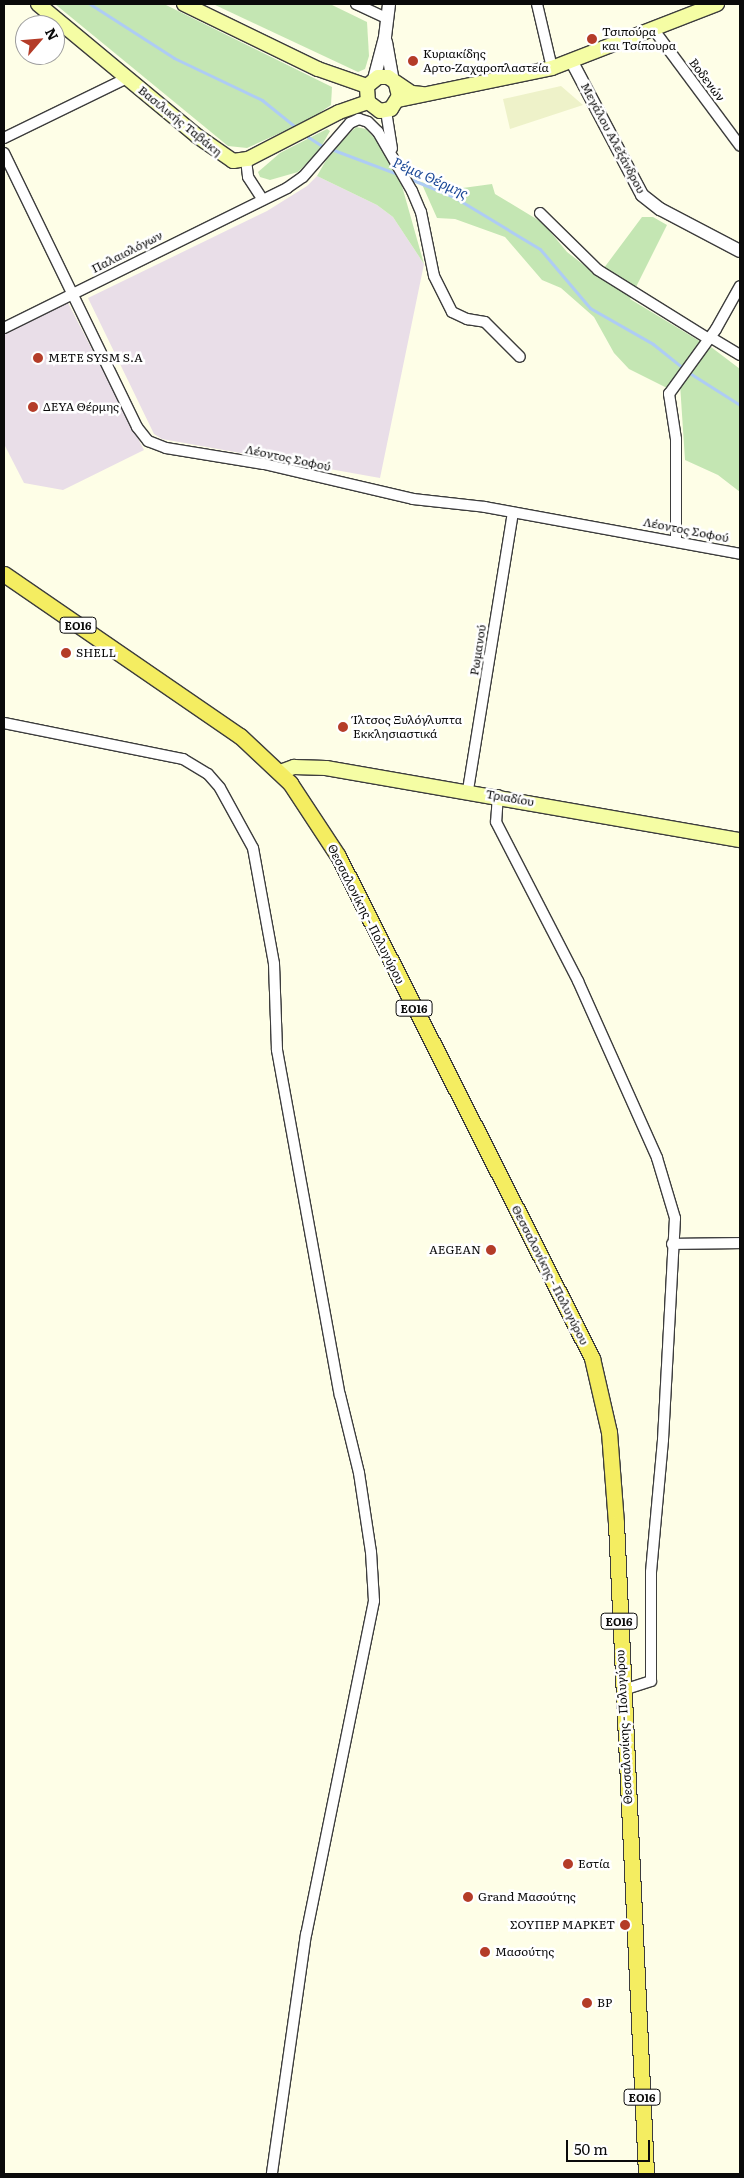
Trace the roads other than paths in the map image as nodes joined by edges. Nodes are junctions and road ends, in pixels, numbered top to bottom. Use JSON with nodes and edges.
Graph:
{"nodes":[{"id":1,"x":38,"y":4,"type":"edge"},
{"id":2,"x":184,"y":4,"type":"edge"},
{"id":3,"x":356,"y":4,"type":"edge"},
{"id":4,"x":389,"y":4,"type":"edge"},
{"id":5,"x":537,"y":4,"type":"edge"},
{"id":6,"x":717,"y":4,"type":"edge"},
{"id":7,"x":388,"y":19,"type":"junction"},
{"id":8,"x":654,"y":30,"type":"junction"},
{"id":9,"x":385,"y":37,"type":"junction"},
{"id":10,"x":572,"y":62,"type":"junction"},
{"id":11,"x":552,"y":68,"type":"junction"},
{"id":12,"x":127,"y":78,"type":"junction"},
{"id":13,"x":370,"y":82,"type":"junction"},
{"id":14,"x":394,"y":82,"type":"junction"},
{"id":15,"x":430,"y":94,"type":"junction"},
{"id":16,"x":398,"y":100,"type":"junction"},
{"id":17,"x":368,"y":102,"type":"junction"},
{"id":18,"x":386,"y":111,"type":"junction"},
{"id":19,"x":4,"y":138,"type":"edge"},
{"id":20,"x":740,"y":146,"type":"edge"},
{"id":21,"x":4,"y":153,"type":"edge"},
{"id":22,"x":393,"y":155,"type":"junction"},
{"id":23,"x":246,"y":160,"type":"junction"},
{"id":24,"x":262,"y":200,"type":"junction"},
{"id":25,"x":540,"y":214,"type":"dead end"},
{"id":26,"x":740,"y":251,"type":"edge"},
{"id":27,"x":740,"y":287,"type":"edge"},
{"id":28,"x":72,"y":293,"type":"junction"},
{"id":29,"x":4,"y":328,"type":"edge"},
{"id":30,"x":709,"y":338,"type":"junction"},
{"id":31,"x":740,"y":355,"type":"edge"},
{"id":32,"x":520,"y":357,"type":"dead end"},
{"id":33,"x":513,"y":513,"type":"junction"},
{"id":34,"x":676,"y":540,"type":"junction"},
{"id":35,"x":740,"y":554,"type":"edge"},
{"id":36,"x":4,"y":574,"type":"edge"},
{"id":37,"x":4,"y":723,"type":"edge"},
{"id":38,"x":280,"y":772,"type":"junction"},
{"id":39,"x":468,"y":790,"type":"junction"},
{"id":40,"x":498,"y":795,"type":"junction"},
{"id":41,"x":740,"y":840,"type":"edge"},
{"id":42,"x":740,"y":1243,"type":"edge"},
{"id":43,"x":672,"y":1244,"type":"junction"},
{"id":44,"x":623,"y":1690,"type":"junction"},
{"id":45,"x":272,"y":2174,"type":"edge"},
{"id":46,"x":646,"y":2174,"type":"edge"}],
"edges":[{"from":1,"to":12,"type":"main road","name":"Βασιλικής Ταβάκη"},
{"from":2,"to":13,"type":"main road"},
{"from":3,"to":7,"type":"street"},
{"from":4,"to":7,"type":"street"},
{"from":5,"to":11,"type":"street"},
{"from":6,"to":8,"type":"main road"},
{"from":7,"to":9,"type":"street"},
{"from":8,"to":10,"type":"main road"},
{"from":8,"to":20,"type":"street","name":"Βοδενών"},
{"from":9,"to":13,"type":"street"},
{"from":9,"to":14,"type":"street"},
{"from":10,"to":11,"type":"main road"},
{"from":10,"to":26,"type":"street","name":"Μεγάλου Αλεξάνδρου"},
{"from":11,"to":15,"type":"main road"},
{"from":12,"to":19,"type":"street"},
{"from":12,"to":23,"type":"main road","name":"Βασιλικής Ταβάκη"},
{"from":13,"to":14,"type":"main road"},
{"from":13,"to":17,"type":"main road"},
{"from":14,"to":15,"type":"main road"},
{"from":14,"to":16,"type":"main road"},
{"from":15,"to":16,"type":"main road"},
{"from":16,"to":18,"type":"main road"},
{"from":17,"to":18,"type":"main road"},
{"from":17,"to":23,"type":"main road"},
{"from":18,"to":22,"type":"street"},
{"from":21,"to":28,"type":"street","name":"Λέοντος Σοφού"},
{"from":22,"to":24,"type":"street","name":"Παλαιολόγων"},
{"from":22,"to":32,"type":"street"},
{"from":23,"to":24,"type":"street"},
{"from":24,"to":28,"type":"street","name":"Παλαιολόγων"},
{"from":25,"to":30,"type":"street"},
{"from":27,"to":30,"type":"street"},
{"from":28,"to":29,"type":"street","name":"Παλαιολόγων"},
{"from":28,"to":33,"type":"street","name":"Λέοντος Σοφού"},
{"from":30,"to":31,"type":"street"},
{"from":30,"to":34,"type":"street"},
{"from":33,"to":34,"type":"street","name":"Λέοντος Σοφού"},
{"from":33,"to":39,"type":"street","name":"Ρωμανού"},
{"from":34,"to":35,"type":"street","name":"Λέοντος Σοφού"},
{"from":36,"to":38,"type":"main road","name":"Θεσσαλονίκης - Πολυγύρου","number":"ΕΟ16"},
{"from":37,"to":45,"type":"street"},
{"from":38,"to":39,"type":"main road","name":"Τριαδίου"},
{"from":38,"to":44,"type":"main road","name":"Θεσσαλονίκης - Πολυγύρου","number":"ΕΟ16"},
{"from":39,"to":40,"type":"main road","name":"Τριαδίου"},
{"from":40,"to":41,"type":"main road","name":"Τριαδίου"},
{"from":40,"to":43,"type":"street"},
{"from":42,"to":43,"type":"street"},
{"from":43,"to":44,"type":"street"},
{"from":44,"to":46,"type":"main road","name":"Θεσσαλονίκης - Πολυγύρου","number":"ΕΟ16"}]}
